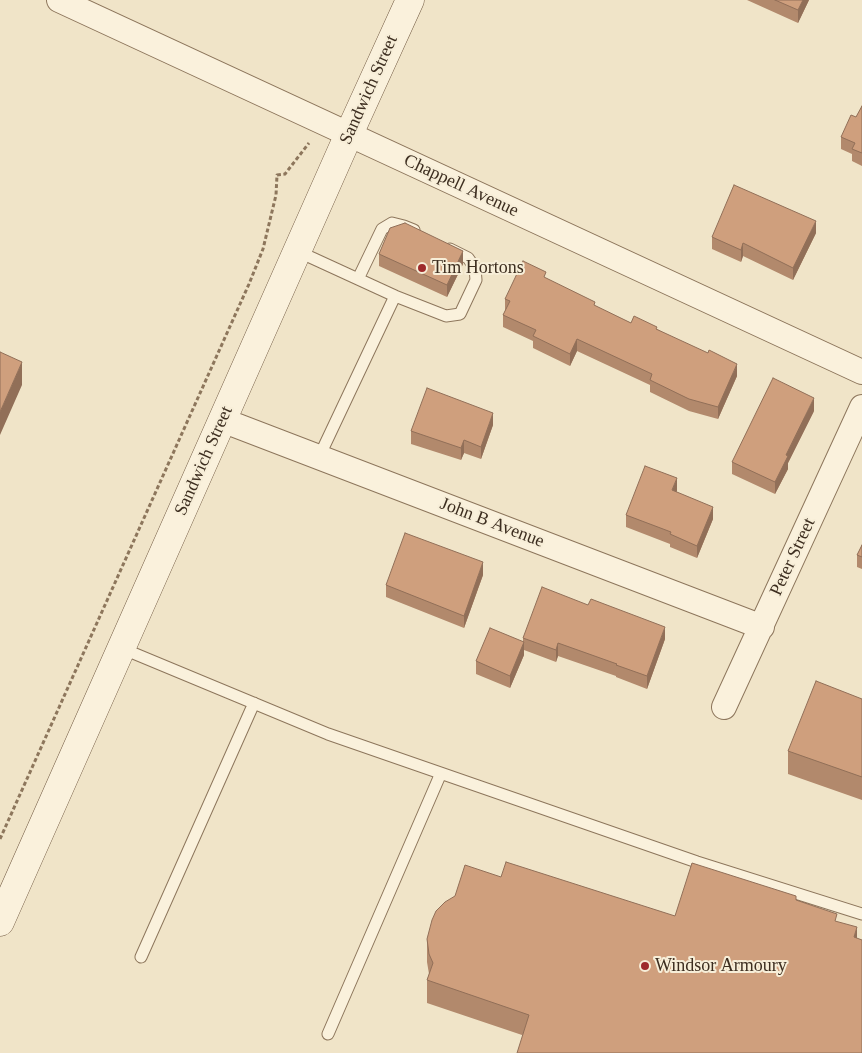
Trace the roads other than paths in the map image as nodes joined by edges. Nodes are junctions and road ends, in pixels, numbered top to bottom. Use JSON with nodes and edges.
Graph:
{"nodes":[{"id":1,"x":60,"y":0,"type":"edge"},
{"id":2,"x":410,"y":0,"type":"edge"},
{"id":3,"x":337,"y":128,"type":"junction"},
{"id":4,"x":420,"y":234,"type":"edge"},
{"id":5,"x":436,"y":242,"type":"edge"},
{"id":6,"x":297,"y":251,"type":"junction"},
{"id":7,"x":358,"y":279,"type":"junction"},
{"id":8,"x":395,"y":296,"type":"junction"},
{"id":9,"x":862,"y":372,"type":"edge"},
{"id":10,"x":862,"y":407,"type":"edge"},
{"id":11,"x":222,"y":420,"type":"junction"},
{"id":12,"x":319,"y":458,"type":"junction"},
{"id":13,"x":762,"y":626,"type":"junction"},
{"id":14,"x":121,"y":648,"type":"junction"},
{"id":15,"x":254,"y":703,"type":"junction"},
{"id":16,"x":724,"y":707,"type":"dead end"},
{"id":17,"x":441,"y":773,"type":"junction"},
{"id":18,"x":862,"y":914,"type":"edge"},
{"id":19,"x":0,"y":922,"type":"edge"},
{"id":20,"x":141,"y":957,"type":"dead end"},
{"id":21,"x":328,"y":1034,"type":"dead end"}],
"edges":[{"from":1,"to":3,"type":"street","name":"Chappell Avenue"},
{"from":2,"to":3,"type":"main road","name":"Sandwich Street"},
{"from":3,"to":6,"type":"main road","name":"Sandwich Street"},
{"from":3,"to":9,"type":"street","name":"Chappell Avenue"},
{"from":4,"to":7,"type":"lane"},
{"from":5,"to":8,"type":"lane"},
{"from":6,"to":7,"type":"lane"},
{"from":6,"to":11,"type":"main road","name":"Sandwich Street"},
{"from":7,"to":8,"type":"lane"},
{"from":8,"to":12,"type":"lane"},
{"from":10,"to":13,"type":"street","name":"Peter Street"},
{"from":11,"to":12,"type":"street","name":"John B Avenue"},
{"from":11,"to":14,"type":"main road","name":"Sandwich Street"},
{"from":12,"to":13,"type":"street","name":"John B Avenue"},
{"from":13,"to":16,"type":"street","name":"Peter Street"},
{"from":14,"to":15,"type":"lane"},
{"from":14,"to":19,"type":"main road","name":"Sandwich Street"},
{"from":15,"to":17,"type":"lane"},
{"from":15,"to":20,"type":"lane"},
{"from":17,"to":18,"type":"lane"},
{"from":17,"to":21,"type":"lane"}]}
